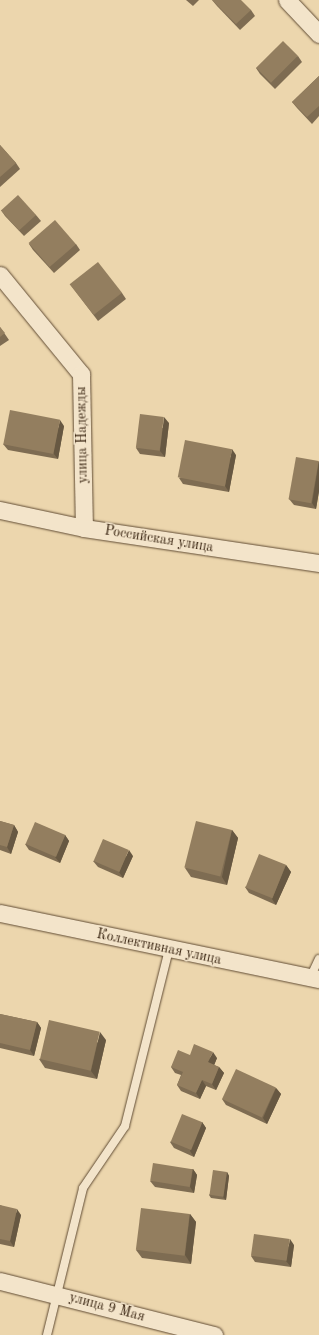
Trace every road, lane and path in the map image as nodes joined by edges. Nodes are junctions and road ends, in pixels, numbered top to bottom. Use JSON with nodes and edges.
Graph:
{"nodes":[{"id":1,"x":287,"y":0,"type":"edge"},
{"id":2,"x":319,"y":34,"type":"edge"},
{"id":3,"x":0,"y":275,"type":"edge"},
{"id":4,"x":0,"y":510,"type":"edge"},
{"id":5,"x":84,"y":528,"type":"junction"},
{"id":6,"x":319,"y":564,"type":"edge"},
{"id":7,"x":0,"y":914,"type":"edge"},
{"id":8,"x":169,"y":949,"type":"junction"},
{"id":9,"x":319,"y":959,"type":"edge"},
{"id":10,"x":315,"y":978,"type":"edge"},
{"id":11,"x":0,"y":1281,"type":"edge"},
{"id":12,"x":56,"y":1294,"type":"junction"},
{"id":13,"x":47,"y":1335,"type":"edge"},
{"id":14,"x":214,"y":1335,"type":"edge"}],
"edges":[{"from":1,"to":2,"type":"street"},
{"from":3,"to":5,"type":"street","name":"улица Надежды"},
{"from":4,"to":5,"type":"street","name":"Российская улица"},
{"from":5,"to":6,"type":"street","name":"Российская улица"},
{"from":7,"to":8,"type":"street","name":"Коллективная улица"},
{"from":8,"to":10,"type":"street","name":"Коллективная улица"},
{"from":8,"to":12,"type":"lane"},
{"from":9,"to":10,"type":"lane"},
{"from":11,"to":12,"type":"street","name":"улица 9 Мая"},
{"from":12,"to":13,"type":"lane"},
{"from":12,"to":14,"type":"street","name":"улица 9 Мая"}]}
